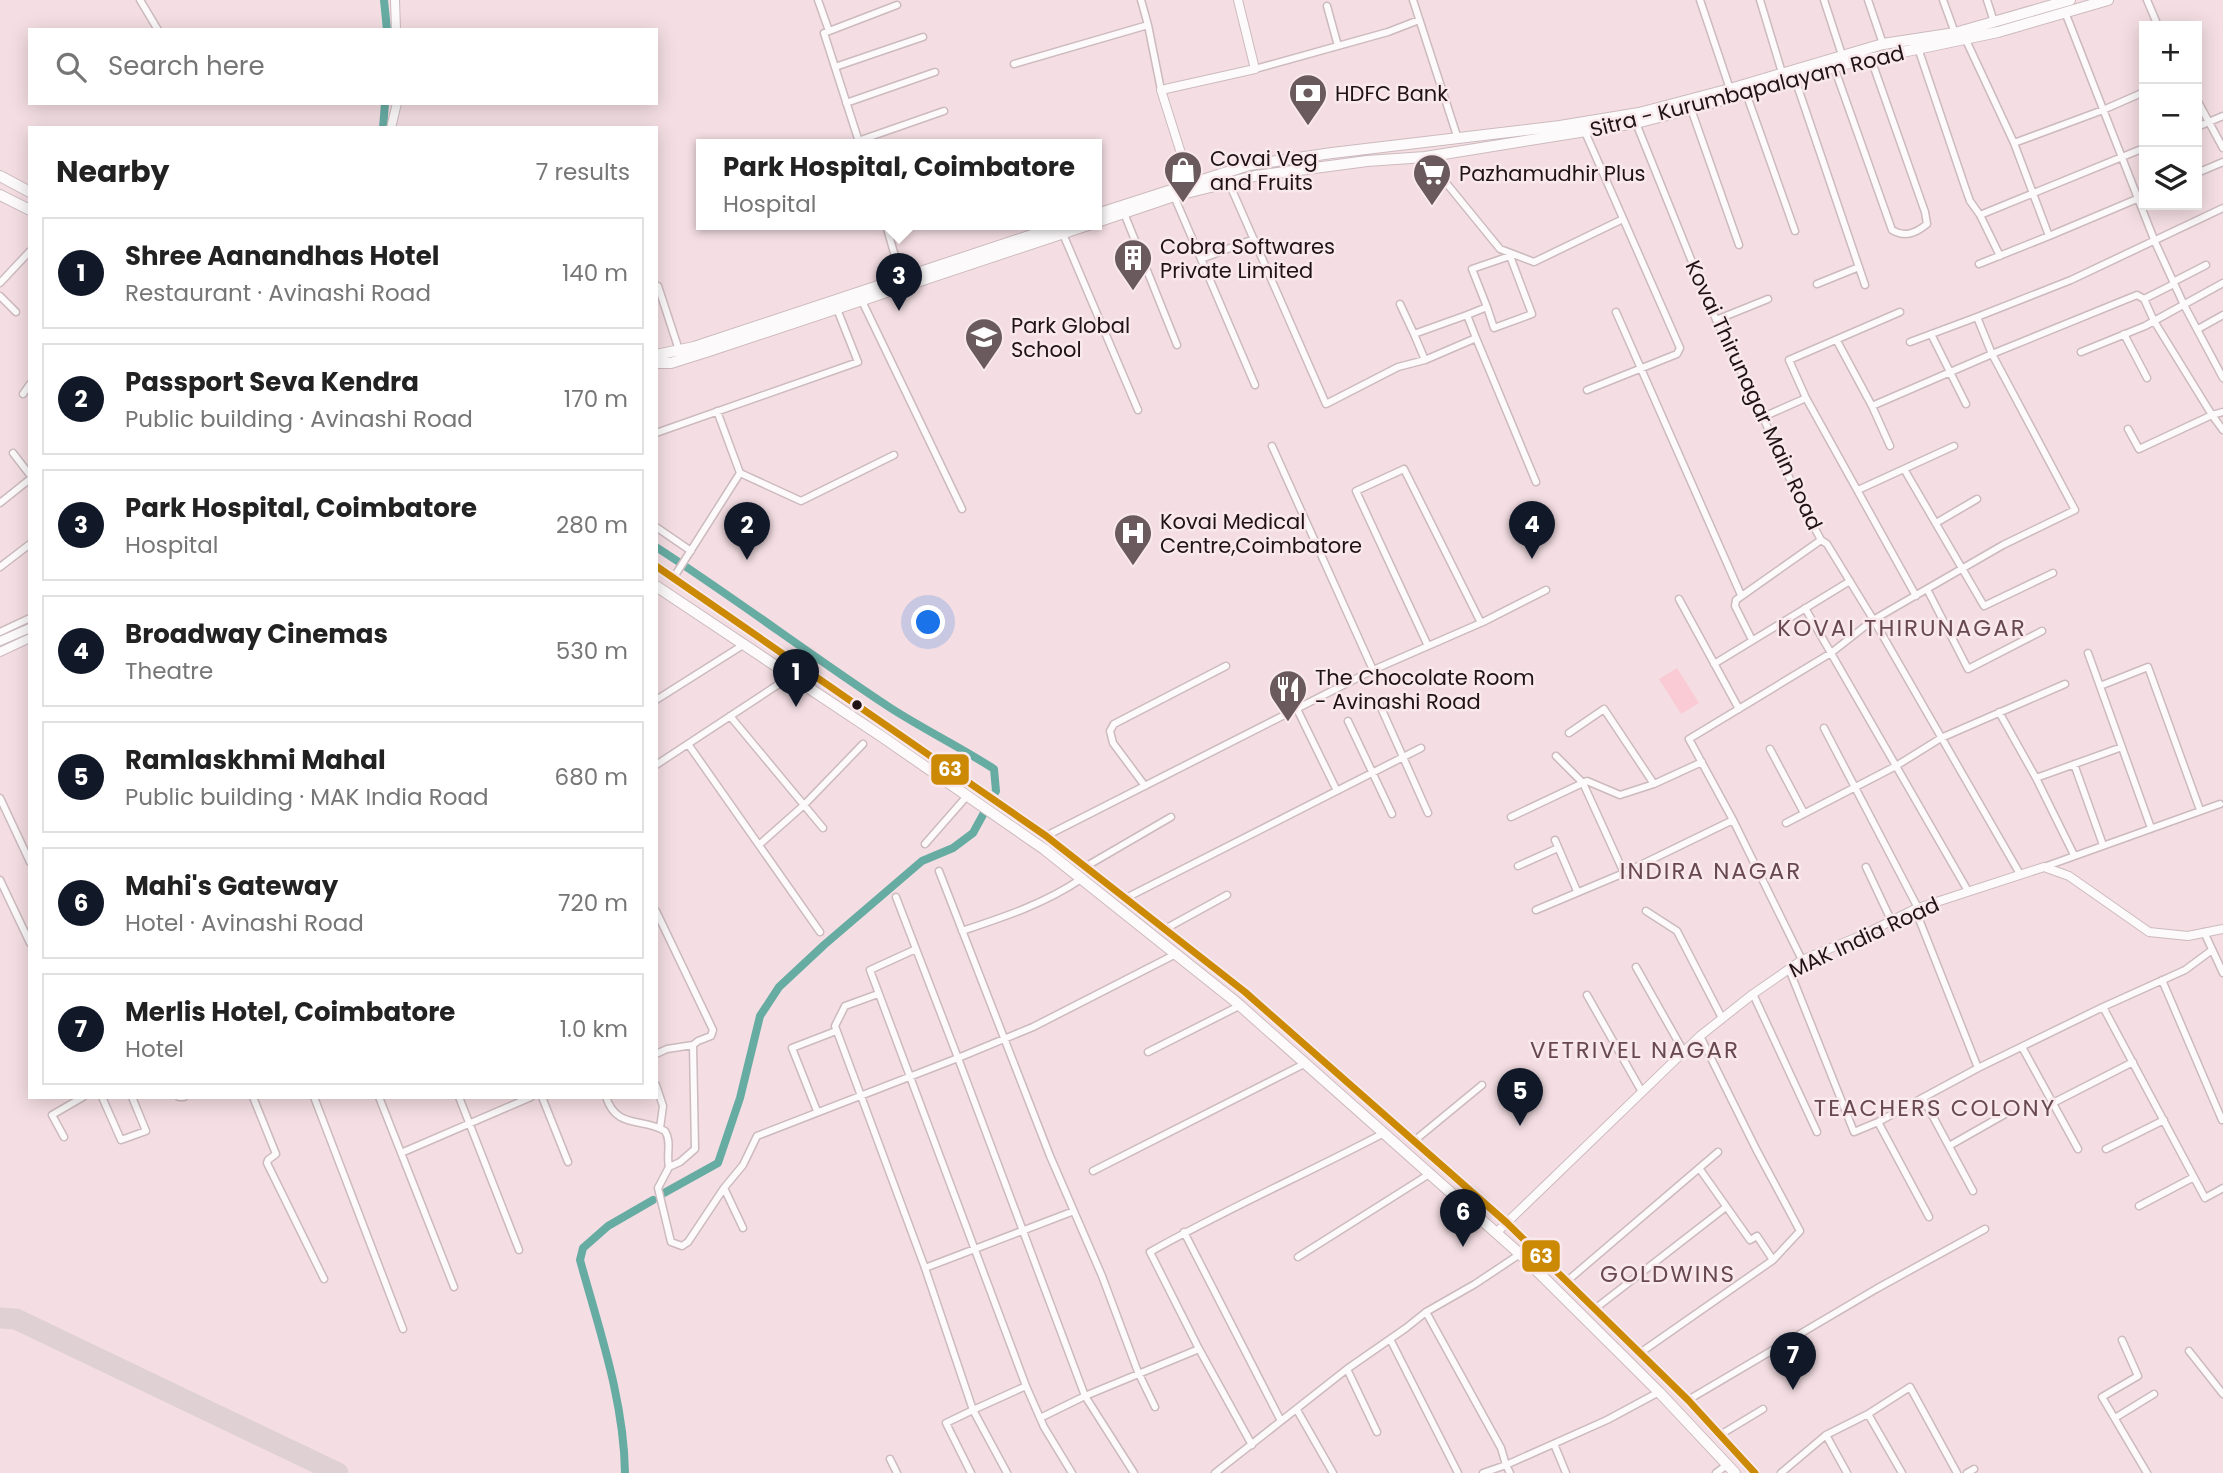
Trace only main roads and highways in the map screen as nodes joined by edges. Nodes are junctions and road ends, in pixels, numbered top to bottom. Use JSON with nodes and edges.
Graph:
{"nodes":[{"id":1,"x":2070,"y":0,"type":"edge"},
{"id":2,"x":2108,"y":0,"type":"edge"},
{"id":3,"x":2047,"y":3,"type":"edge"},
{"id":4,"x":1787,"y":77,"type":"junction"},
{"id":5,"x":0,"y":176,"type":"edge"},
{"id":6,"x":1191,"y":187,"type":"junction"},
{"id":7,"x":28,"y":191,"type":"edge"},
{"id":8,"x":0,"y":195,"type":"edge"},
{"id":9,"x":28,"y":209,"type":"edge"},
{"id":10,"x":1102,"y":213,"type":"edge"},
{"id":11,"x":1102,"y":220,"type":"edge"},
{"id":12,"x":1063,"y":230,"type":"edge"},
{"id":13,"x":907,"y":281,"type":"junction"},
{"id":14,"x":658,"y":355,"type":"edge"},
{"id":15,"x":674,"y":356,"type":"junction"},
{"id":16,"x":658,"y":364,"type":"edge"},
{"id":17,"x":658,"y":567,"type":"edge"},
{"id":18,"x":673,"y":576,"type":"junction"},
{"id":19,"x":658,"y":587,"type":"edge"},
{"id":20,"x":976,"y":797,"type":"junction"},
{"id":21,"x":1003,"y":815,"type":"junction"},
{"id":22,"x":1731,"y":1469,"type":"edge"},
{"id":23,"x":1755,"y":1473,"type":"edge"}],
"edges":[{"from":1,"to":3,"type":"main road"},
{"from":2,"to":4,"type":"main road","name":"Sitra - Kurumbapalayam Road"},
{"from":3,"to":4,"type":"main road"},
{"from":4,"to":6,"type":"main road"},
{"from":4,"to":6,"type":"main road","name":"Sitra - Kurumbapalayam Road"},
{"from":5,"to":7,"type":"main road"},
{"from":6,"to":10,"type":"main road","name":"Sitra - Kurumbapalayam Road"},
{"from":6,"to":11,"type":"main road","name":"Sitra - Kurumbapalayam Road"},
{"from":8,"to":9,"type":"main road"},
{"from":12,"to":13,"type":"main road"},
{"from":13,"to":15,"type":"main road"},
{"from":13,"to":15,"type":"main road"},
{"from":14,"to":15,"type":"main road"},
{"from":15,"to":16,"type":"main road"},
{"from":17,"to":18,"type":"main road"},
{"from":18,"to":19,"type":"main road"},
{"from":18,"to":20,"type":"main road"},
{"from":19,"to":20,"type":"main road"},
{"from":20,"to":21,"type":"main road"},
{"from":21,"to":22,"type":"main road"},
{"from":21,"to":23,"type":"main road"}]}
